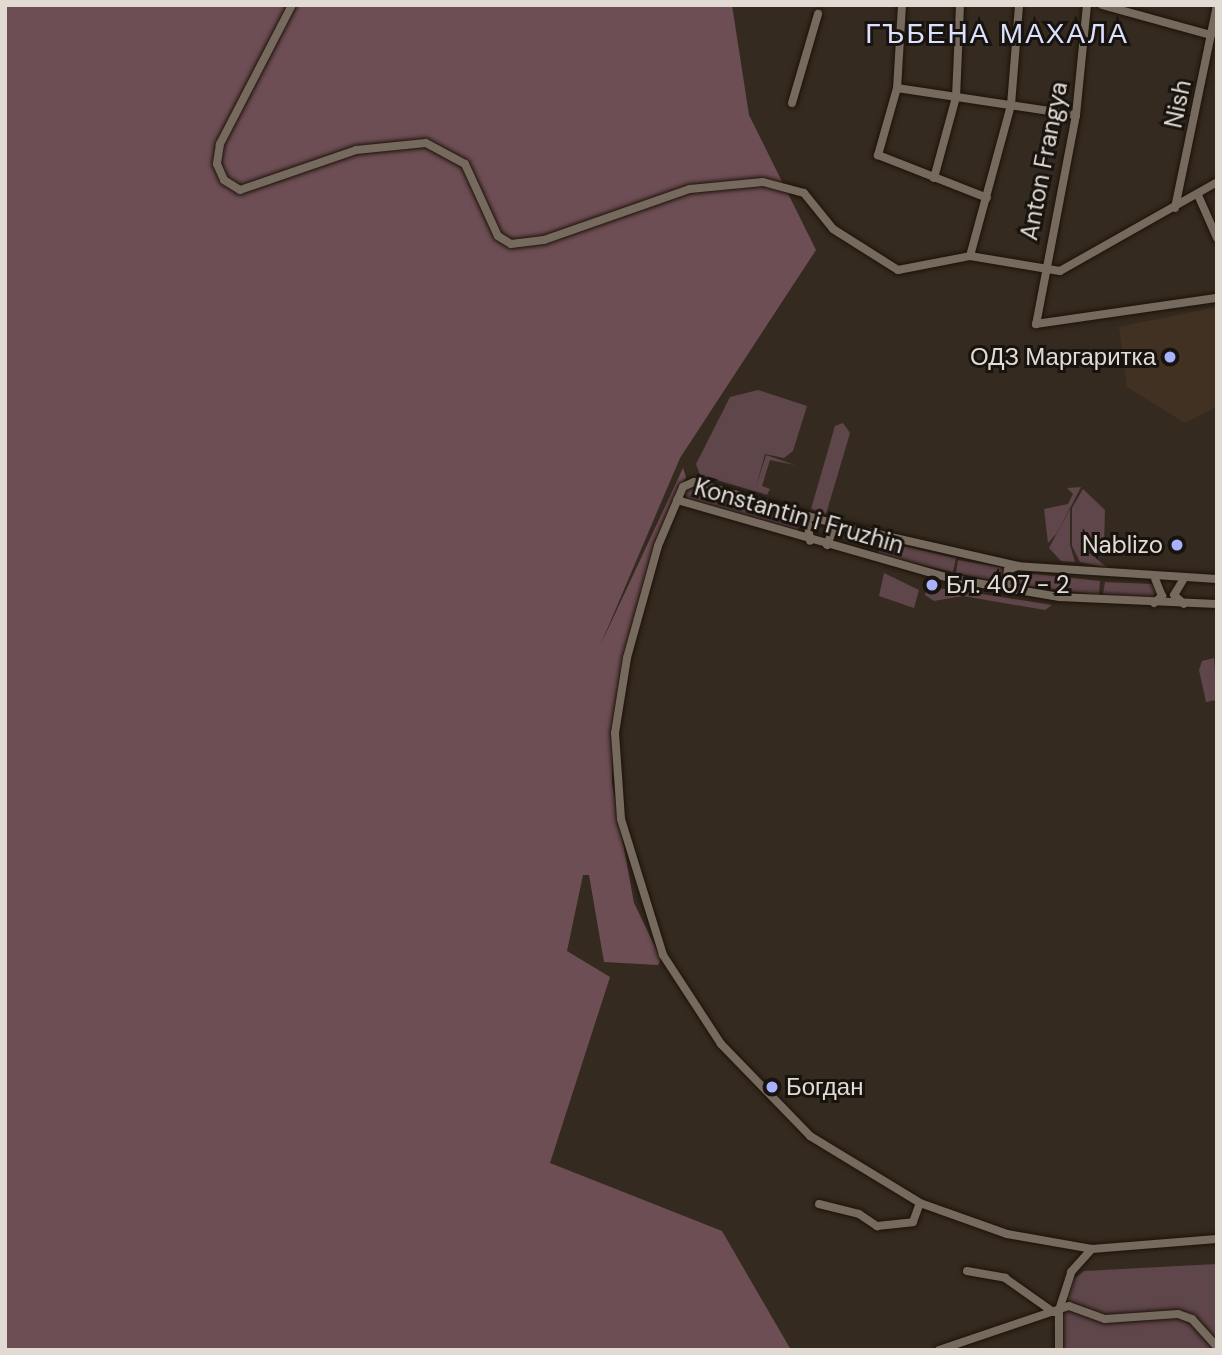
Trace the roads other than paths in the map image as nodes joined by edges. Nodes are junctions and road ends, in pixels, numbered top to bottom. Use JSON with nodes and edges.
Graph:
{"nodes":[{"id":1,"x":292,"y":5,"type":"edge"},
{"id":2,"x":902,"y":5,"type":"edge"},
{"id":3,"x":960,"y":5,"type":"edge"},
{"id":4,"x":1019,"y":5,"type":"edge"},
{"id":5,"x":1087,"y":5,"type":"edge"},
{"id":6,"x":1102,"y":5,"type":"edge"},
{"id":7,"x":1217,"y":6,"type":"edge"},
{"id":8,"x":818,"y":14,"type":"dead end"},
{"id":9,"x":1211,"y":35,"type":"junction"},
{"id":10,"x":897,"y":88,"type":"junction"},
{"id":11,"x":956,"y":97,"type":"junction"},
{"id":12,"x":792,"y":103,"type":"dead end"},
{"id":13,"x":1011,"y":105,"type":"junction"},
{"id":14,"x":1076,"y":115,"type":"junction"},
{"id":15,"x":934,"y":178,"type":"junction"},
{"id":16,"x":1217,"y":182,"type":"edge"},
{"id":17,"x":1198,"y":195,"type":"junction"},
{"id":18,"x":987,"y":198,"type":"junction"},
{"id":19,"x":1175,"y":208,"type":"junction"},
{"id":20,"x":1217,"y":238,"type":"edge"},
{"id":21,"x":970,"y":256,"type":"junction"},
{"id":22,"x":1042,"y":270,"type":"junction"},
{"id":23,"x":1217,"y":298,"type":"edge"},
{"id":24,"x":677,"y":500,"type":"junction"},
{"id":25,"x":807,"y":516,"type":"junction"},
{"id":26,"x":818,"y":519,"type":"junction"},
{"id":27,"x":835,"y":524,"type":"junction"},
{"id":28,"x":805,"y":529,"type":"junction"},
{"id":29,"x":810,"y":541,"type":"junction"},
{"id":30,"x":827,"y":545,"type":"junction"},
{"id":31,"x":1018,"y":566,"type":"junction"},
{"id":32,"x":1155,"y":579,"type":"junction"},
{"id":33,"x":1217,"y":579,"type":"edge"},
{"id":34,"x":1183,"y":580,"type":"junction"},
{"id":35,"x":1006,"y":589,"type":"junction"},
{"id":36,"x":1154,"y":603,"type":"junction"},
{"id":37,"x":1185,"y":604,"type":"junction"},
{"id":38,"x":1217,"y":604,"type":"edge"},
{"id":39,"x":920,"y":1203,"type":"junction"},
{"id":40,"x":819,"y":1204,"type":"dead end"},
{"id":41,"x":1217,"y":1239,"type":"edge"},
{"id":42,"x":1092,"y":1249,"type":"junction"},
{"id":43,"x":967,"y":1271,"type":"dead end"},
{"id":44,"x":1056,"y":1311,"type":"junction"},
{"id":45,"x":1217,"y":1347,"type":"edge"},
{"id":46,"x":939,"y":1350,"type":"edge"},
{"id":47,"x":1059,"y":1350,"type":"edge"}],
"edges":[{"from":1,"to":21,"type":"street"},
{"from":2,"to":10,"type":"street"},
{"from":3,"to":11,"type":"street"},
{"from":4,"to":13,"type":"street"},
{"from":5,"to":14,"type":"street","name":"Anton Frangya"},
{"from":6,"to":9,"type":"street"},
{"from":7,"to":9,"type":"street","name":"Nish"},
{"from":8,"to":12,"type":"street"},
{"from":9,"to":19,"type":"street","name":"Nish"},
{"from":10,"to":11,"type":"street"},
{"from":10,"to":15,"type":"street"},
{"from":11,"to":13,"type":"street"},
{"from":11,"to":15,"type":"street"},
{"from":13,"to":14,"type":"street"},
{"from":13,"to":18,"type":"street"},
{"from":14,"to":22,"type":"street","name":"Anton Frangya"},
{"from":15,"to":18,"type":"street"},
{"from":16,"to":17,"type":"street"},
{"from":17,"to":19,"type":"street"},
{"from":17,"to":20,"type":"street"},
{"from":18,"to":21,"type":"street"},
{"from":19,"to":22,"type":"street"},
{"from":21,"to":22,"type":"street"},
{"from":22,"to":23,"type":"street","name":"Anton Frangya"},
{"from":24,"to":25,"type":"street","name":"Konstantin i Fruzhin"},
{"from":24,"to":29,"type":"street","name":"Konstantin i Fruzhin"},
{"from":24,"to":39,"type":"street"},
{"from":25,"to":26,"type":"street","name":"Konstantin i Fruzhin"},
{"from":25,"to":28,"type":"street"},
{"from":26,"to":27,"type":"street","name":"Konstantin i Fruzhin"},
{"from":26,"to":28,"type":"street"},
{"from":27,"to":30,"type":"street"},
{"from":27,"to":31,"type":"street","name":"Konstantin i Fruzhin"},
{"from":28,"to":29,"type":"street"},
{"from":29,"to":30,"type":"street","name":"Konstantin i Fruzhin"},
{"from":30,"to":35,"type":"street","name":"Konstantin i Fruzhin"},
{"from":31,"to":32,"type":"street","name":"Konstantin i Fruzhin"},
{"from":31,"to":35,"type":"street"},
{"from":32,"to":34,"type":"street","name":"Konstantin i Fruzhin"},
{"from":32,"to":36,"type":"street"},
{"from":33,"to":34,"type":"street","name":"Konstantin i Fruzhin"},
{"from":34,"to":37,"type":"street"},
{"from":35,"to":36,"type":"street","name":"Konstantin i Fruzhin"},
{"from":36,"to":37,"type":"street","name":"Konstantin i Fruzhin"},
{"from":37,"to":38,"type":"street","name":"Konstantin i Fruzhin"},
{"from":39,"to":40,"type":"street"},
{"from":39,"to":42,"type":"street"},
{"from":41,"to":42,"type":"street"},
{"from":42,"to":44,"type":"street"},
{"from":43,"to":44,"type":"street"},
{"from":44,"to":45,"type":"street"},
{"from":44,"to":46,"type":"street"},
{"from":44,"to":47,"type":"street"}]}
